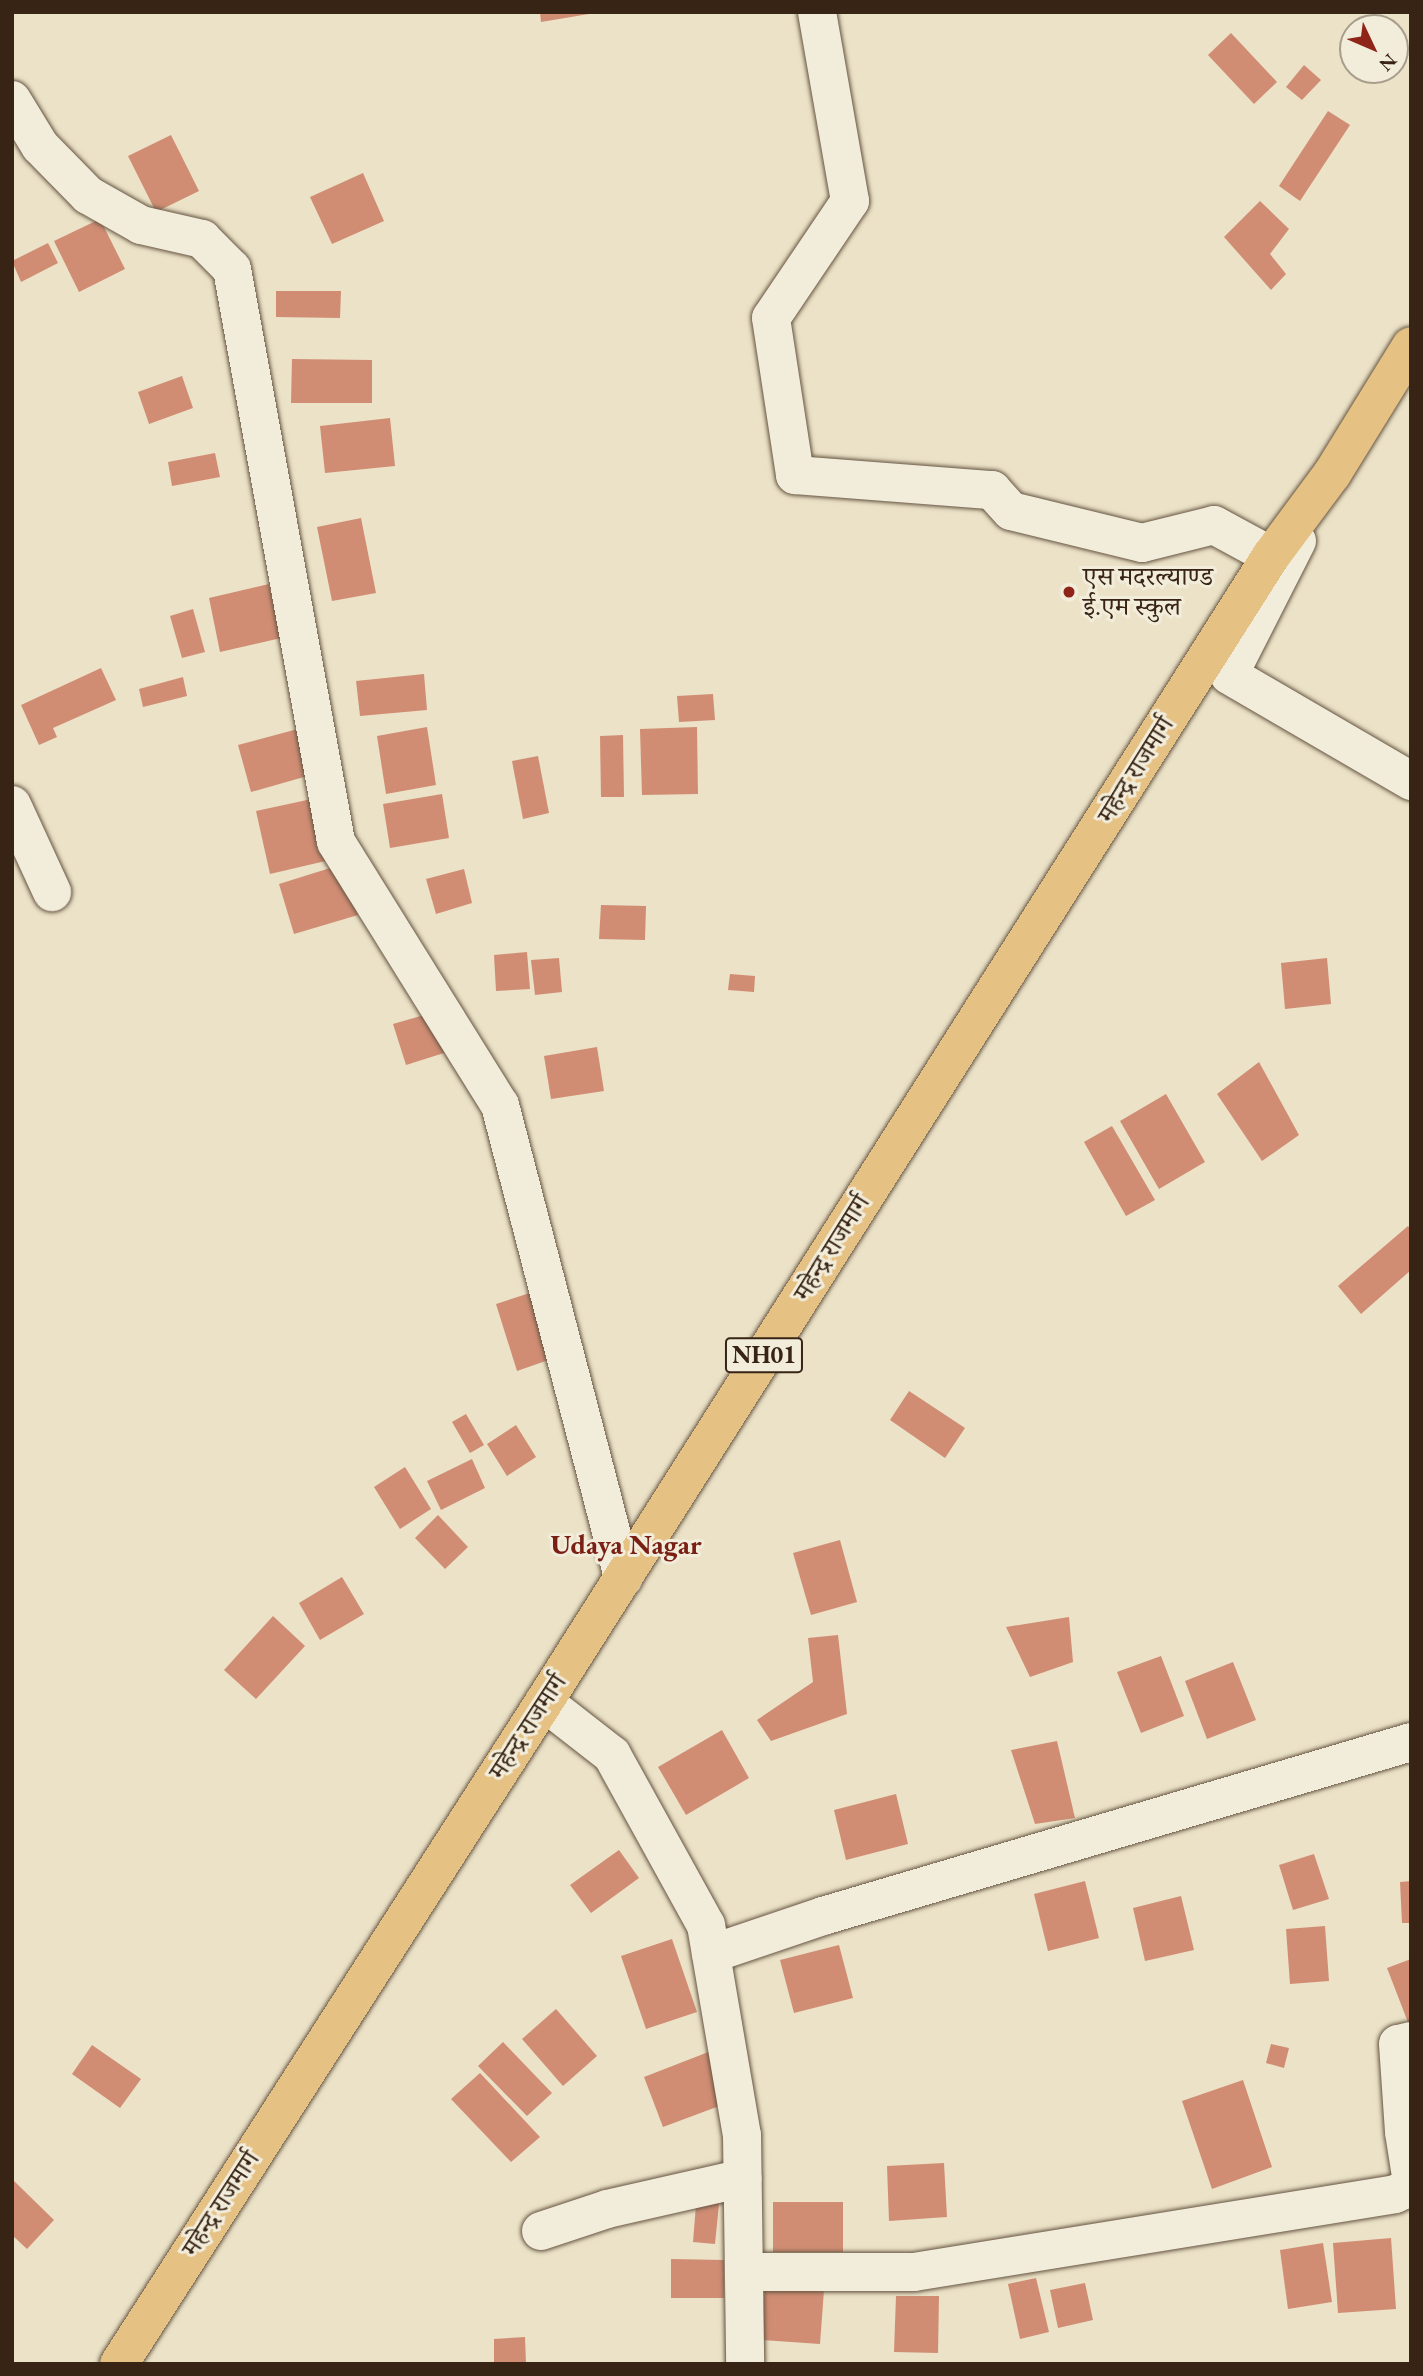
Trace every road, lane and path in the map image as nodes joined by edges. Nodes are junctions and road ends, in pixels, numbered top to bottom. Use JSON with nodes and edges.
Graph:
{"nodes":[{"id":1,"x":817,"y":12,"type":"edge"},
{"id":2,"x":12,"y":100,"type":"edge"},
{"id":3,"x":1411,"y":346,"type":"edge"},
{"id":4,"x":1332,"y":474,"type":"junction"},
{"id":5,"x":1271,"y":556,"type":"junction"},
{"id":6,"x":1411,"y":781,"type":"edge"},
{"id":7,"x":12,"y":805,"type":"edge"},
{"id":8,"x":52,"y":892,"type":"dead end"},
{"id":9,"x":622,"y":1578,"type":"junction"},
{"id":10,"x":544,"y":1702,"type":"junction"},
{"id":11,"x":1411,"y":1742,"type":"edge"},
{"id":12,"x":711,"y":1954,"type":"junction"},
{"id":13,"x":1411,"y":2041,"type":"edge"},
{"id":14,"x":1411,"y":2176,"type":"edge"},
{"id":15,"x":743,"y":2178,"type":"junction"},
{"id":16,"x":1411,"y":2187,"type":"edge"},
{"id":17,"x":541,"y":2231,"type":"dead end"},
{"id":18,"x":744,"y":2272,"type":"junction"},
{"id":19,"x":119,"y":2364,"type":"edge"},
{"id":20,"x":745,"y":2364,"type":"edge"}],
"edges":[{"from":1,"to":5,"type":"street"},
{"from":2,"to":9,"type":"street"},
{"from":3,"to":4,"type":"highway","name":"महेन्द्र राजमार्ग","number":"NH01"},
{"from":4,"to":5,"type":"highway","name":"महेन्द्र राजमार्ग","number":"NH01"},
{"from":4,"to":6,"type":"street"},
{"from":5,"to":9,"type":"highway","name":"महेन्द्र राजमार्ग","number":"NH01"},
{"from":7,"to":8,"type":"street"},
{"from":9,"to":10,"type":"highway","name":"महेन्द्र राजमार्ग","number":"NH01"},
{"from":10,"to":12,"type":"street"},
{"from":10,"to":19,"type":"highway","name":"महेन्द्र राजमार्ग","number":"NH01"},
{"from":11,"to":12,"type":"street"},
{"from":12,"to":15,"type":"street"},
{"from":13,"to":14,"type":"street"},
{"from":15,"to":17,"type":"street"},
{"from":15,"to":18,"type":"street"},
{"from":16,"to":18,"type":"street"},
{"from":18,"to":20,"type":"street"}]}
